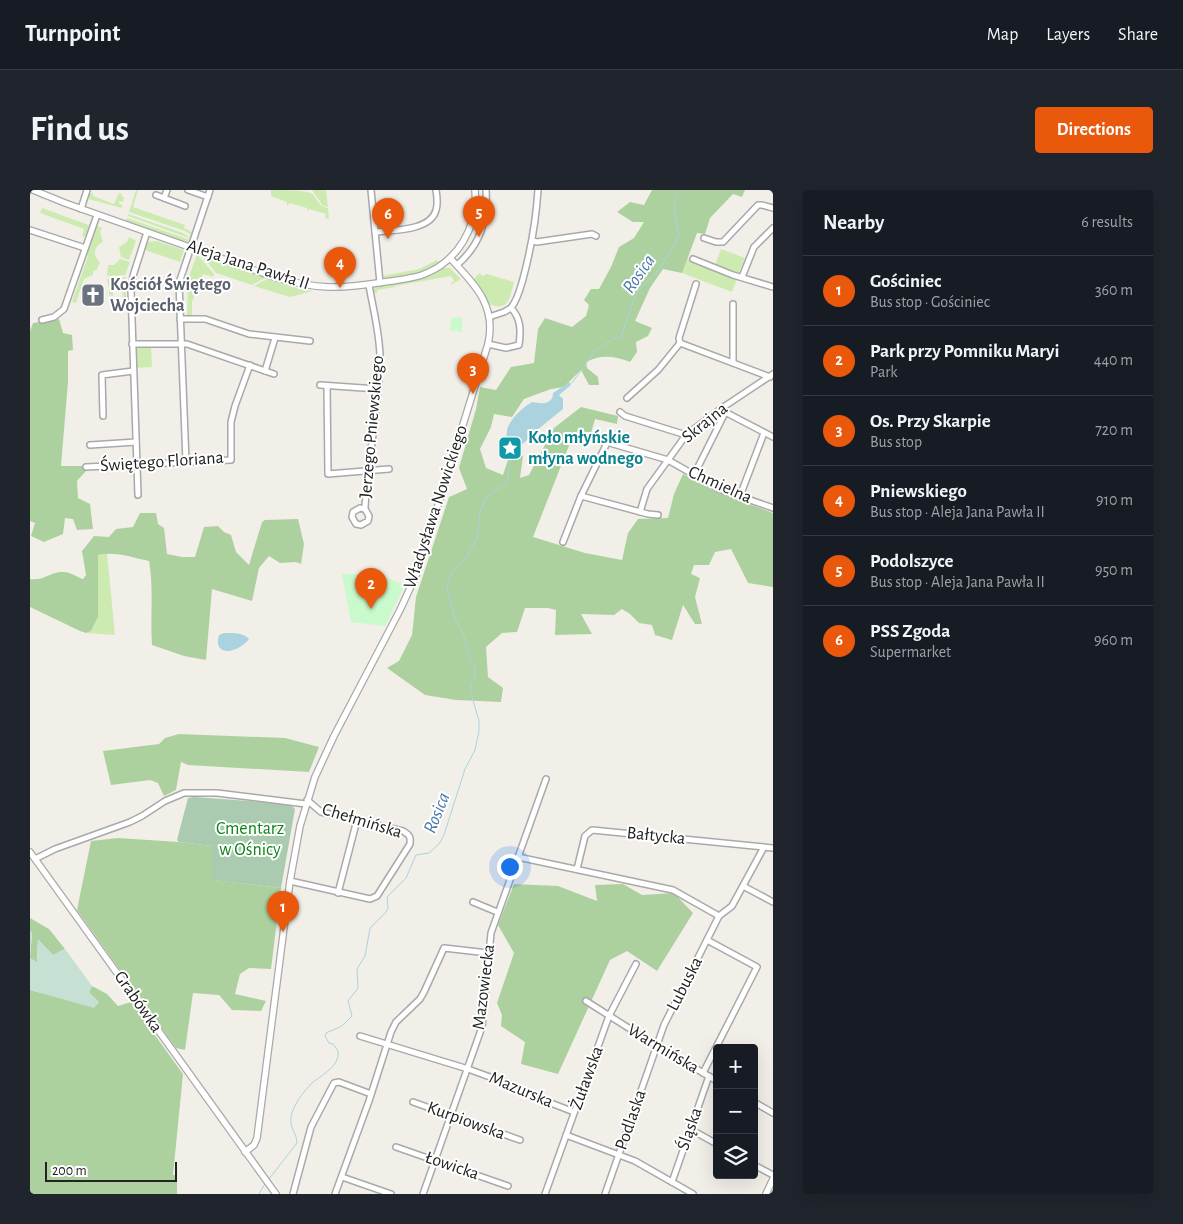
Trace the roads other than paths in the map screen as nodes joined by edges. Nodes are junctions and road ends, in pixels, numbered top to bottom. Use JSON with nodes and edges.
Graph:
{"nodes":[{"id":1,"x":34,"y":190,"type":"edge"},
{"id":2,"x":88,"y":190,"type":"edge"},
{"id":3,"x":167,"y":190,"type":"edge"},
{"id":4,"x":188,"y":190,"type":"edge"},
{"id":5,"x":210,"y":190,"type":"edge"},
{"id":6,"x":371,"y":190,"type":"edge"},
{"id":7,"x":436,"y":190,"type":"edge"},
{"id":8,"x":475,"y":190,"type":"edge"},
{"id":9,"x":486,"y":190,"type":"edge"},
{"id":10,"x":538,"y":190,"type":"edge"},
{"id":11,"x":156,"y":195,"type":"dead end"},
{"id":12,"x":208,"y":197,"type":"junction"},
{"id":13,"x":164,"y":198,"type":"junction"},
{"id":14,"x":185,"y":206,"type":"dead end"},
{"id":15,"x":773,"y":208,"type":"edge"},
{"id":16,"x":81,"y":209,"type":"junction"},
{"id":17,"x":97,"y":215,"type":"junction"},
{"id":18,"x":773,"y":228,"type":"edge"},
{"id":19,"x":30,"y":230,"type":"edge"},
{"id":20,"x":147,"y":232,"type":"junction"},
{"id":21,"x":375,"y":232,"type":"junction"},
{"id":22,"x":596,"y":236,"type":"dead end"},
{"id":23,"x":704,"y":238,"type":"dead end"},
{"id":24,"x":533,"y":241,"type":"junction"},
{"id":25,"x":191,"y":247,"type":"junction"},
{"id":26,"x":85,"y":248,"type":"junction"},
{"id":27,"x":450,"y":258,"type":"junction"},
{"id":28,"x":692,"y":259,"type":"dead end"},
{"id":29,"x":457,"y":265,"type":"junction"},
{"id":30,"x":742,"y":277,"type":"junction"},
{"id":31,"x":380,"y":283,"type":"junction"},
{"id":32,"x":696,"y":284,"type":"dead end"},
{"id":33,"x":369,"y":285,"type":"junction"},
{"id":34,"x":773,"y":287,"type":"edge"},
{"id":35,"x":734,"y":304,"type":"dead end"},
{"id":36,"x":511,"y":308,"type":"junction"},
{"id":37,"x":489,"y":317,"type":"junction"},
{"id":38,"x":180,"y":319,"type":"junction"},
{"id":39,"x":42,"y":320,"type":"dead end"},
{"id":40,"x":274,"y":338,"type":"junction"},
{"id":41,"x":310,"y":340,"type":"dead end"},
{"id":42,"x":181,"y":343,"type":"junction"},
{"id":43,"x":132,"y":344,"type":"junction"},
{"id":44,"x":488,"y":344,"type":"junction"},
{"id":45,"x":680,"y":344,"type":"junction"},
{"id":46,"x":733,"y":363,"type":"junction"},
{"id":47,"x":250,"y":365,"type":"junction"},
{"id":48,"x":133,"y":371,"type":"junction"},
{"id":49,"x":265,"y":371,"type":"junction"},
{"id":50,"x":274,"y":374,"type":"dead end"},
{"id":51,"x":772,"y":376,"type":"edge"},
{"id":52,"x":320,"y":385,"type":"dead end"},
{"id":53,"x":328,"y":386,"type":"junction"},
{"id":54,"x":378,"y":390,"type":"junction"},
{"id":55,"x":627,"y":398,"type":"dead end"},
{"id":56,"x":722,"y":408,"type":"junction"},
{"id":57,"x":620,"y":412,"type":"dead end"},
{"id":58,"x":726,"y":413,"type":"junction"},
{"id":59,"x":103,"y":416,"type":"dead end"},
{"id":60,"x":764,"y":433,"type":"junction"},
{"id":61,"x":686,"y":435,"type":"junction"},
{"id":62,"x":773,"y":437,"type":"edge"},
{"id":63,"x":136,"y":442,"type":"junction"},
{"id":64,"x":90,"y":445,"type":"dead end"},
{"id":65,"x":668,"y":460,"type":"junction"},
{"id":66,"x":186,"y":462,"type":"junction"},
{"id":67,"x":136,"y":464,"type":"junction"},
{"id":68,"x":86,"y":467,"type":"dead end"},
{"id":69,"x":389,"y":469,"type":"dead end"},
{"id":70,"x":368,"y":472,"type":"junction"},
{"id":71,"x":694,"y":475,"type":"junction"},
{"id":72,"x":138,"y":495,"type":"dead end"},
{"id":73,"x":581,"y":496,"type":"junction"},
{"id":74,"x":740,"y":496,"type":"junction"},
{"id":75,"x":773,"y":508,"type":"edge"},
{"id":76,"x":365,"y":509,"type":"dead end"},
{"id":77,"x":640,"y":512,"type":"junction"},
{"id":78,"x":658,"y":515,"type":"dead end"},
{"id":79,"x":563,"y":542,"type":"dead end"},
{"id":80,"x":546,"y":779,"type":"dead end"},
{"id":81,"x":306,"y":802,"type":"junction"},
{"id":82,"x":357,"y":820,"type":"junction"},
{"id":83,"x":764,"y":847,"type":"junction"},
{"id":84,"x":773,"y":848,"type":"edge"},
{"id":85,"x":30,"y":852,"type":"edge"},
{"id":86,"x":518,"y":857,"type":"junction"},
{"id":87,"x":35,"y":859,"type":"junction"},
{"id":88,"x":577,"y":869,"type":"junction"},
{"id":89,"x":290,"y":881,"type":"junction"},
{"id":90,"x":743,"y":886,"type":"junction"},
{"id":91,"x":338,"y":893,"type":"junction"},
{"id":92,"x":473,"y":902,"type":"dead end"},
{"id":93,"x":773,"y":902,"type":"edge"},
{"id":94,"x":498,"y":912,"type":"junction"},
{"id":95,"x":718,"y":919,"type":"junction"},
{"id":96,"x":707,"y":940,"type":"junction"},
{"id":97,"x":488,"y":954,"type":"junction"},
{"id":98,"x":636,"y":964,"type":"dead end"},
{"id":99,"x":586,"y":1001,"type":"dead end"},
{"id":100,"x":609,"y":1016,"type":"junction"},
{"id":101,"x":360,"y":1036,"type":"dead end"},
{"id":102,"x":386,"y":1044,"type":"junction"},
{"id":103,"x":657,"y":1046,"type":"junction"},
{"id":104,"x":468,"y":1069,"type":"junction"},
{"id":105,"x":703,"y":1073,"type":"junction"},
{"id":106,"x":709,"y":1076,"type":"junction"},
{"id":107,"x":713,"y":1078,"type":"edge"},
{"id":108,"x":372,"y":1094,"type":"junction"},
{"id":109,"x":413,"y":1102,"type":"dead end"},
{"id":110,"x":758,"y":1104,"type":"edge"},
{"id":111,"x":574,"y":1112,"type":"junction"},
{"id":112,"x":773,"y":1113,"type":"edge"},
{"id":113,"x":451,"y":1115,"type":"junction"},
{"id":114,"x":690,"y":1129,"type":"junction"},
{"id":115,"x":566,"y":1135,"type":"junction"},
{"id":116,"x":520,"y":1140,"type":"dead end"},
{"id":117,"x":713,"y":1142,"type":"edge"},
{"id":118,"x":396,"y":1147,"type":"dead end"},
{"id":119,"x":245,"y":1152,"type":"junction"},
{"id":120,"x":619,"y":1154,"type":"junction"},
{"id":121,"x":435,"y":1160,"type":"junction"},
{"id":122,"x":758,"y":1167,"type":"edge"},
{"id":123,"x":773,"y":1175,"type":"edge"},
{"id":124,"x":342,"y":1177,"type":"junction"},
{"id":125,"x":672,"y":1182,"type":"junction"},
{"id":126,"x":772,"y":1184,"type":"edge"},
{"id":127,"x":508,"y":1186,"type":"dead end"},
{"id":128,"x":276,"y":1194,"type":"edge"},
{"id":129,"x":292,"y":1194,"type":"edge"},
{"id":130,"x":336,"y":1194,"type":"edge"},
{"id":131,"x":391,"y":1194,"type":"edge"},
{"id":132,"x":423,"y":1194,"type":"edge"},
{"id":133,"x":545,"y":1194,"type":"edge"},
{"id":134,"x":605,"y":1194,"type":"edge"},
{"id":135,"x":693,"y":1194,"type":"edge"},
{"id":136,"x":766,"y":1194,"type":"edge"}],
"edges":[{"from":1,"to":16,"type":"street","name":"Aleja Jana Pawła II"},
{"from":2,"to":16,"type":"street"},
{"from":3,"to":13,"type":"street"},
{"from":4,"to":12,"type":"street"},
{"from":5,"to":12,"type":"street"},
{"from":6,"to":21,"type":"street"},
{"from":7,"to":21,"type":"street"},
{"from":8,"to":27,"type":"street","name":"Aleja Jana Pawła II"},
{"from":9,"to":29,"type":"street"},
{"from":10,"to":24,"type":"street"},
{"from":11,"to":13,"type":"street"},
{"from":12,"to":25,"type":"street"},
{"from":13,"to":14,"type":"street"},
{"from":15,"to":23,"type":"street"},
{"from":16,"to":17,"type":"street","name":"Aleja Jana Pawła II"},
{"from":17,"to":20,"type":"street","name":"Aleja Jana Pawła II"},
{"from":17,"to":26,"type":"street"},
{"from":18,"to":30,"type":"street"},
{"from":19,"to":26,"type":"street"},
{"from":20,"to":25,"type":"street","name":"Aleja Jana Pawła II"},
{"from":20,"to":43,"type":"street"},
{"from":21,"to":31,"type":"street"},
{"from":22,"to":24,"type":"street"},
{"from":24,"to":36,"type":"street"},
{"from":25,"to":33,"type":"street","name":"Aleja Jana Pawła II"},
{"from":25,"to":38,"type":"street"},
{"from":26,"to":39,"type":"street"},
{"from":27,"to":29,"type":"street","name":"Władysława Nowickiego"},
{"from":27,"to":31,"type":"street","name":"Aleja Jana Pawła II"},
{"from":28,"to":30,"type":"street"},
{"from":29,"to":37,"type":"street","name":"Władysława Nowickiego"},
{"from":30,"to":34,"type":"street"},
{"from":31,"to":33,"type":"street","name":"Aleja Jana Pawła II"},
{"from":32,"to":45,"type":"street"},
{"from":33,"to":54,"type":"street","name":"Jerzego Pniewskiego"},
{"from":35,"to":46,"type":"street"},
{"from":36,"to":37,"type":"street"},
{"from":36,"to":44,"type":"street"},
{"from":37,"to":44,"type":"street","name":"Władysława Nowickiego"},
{"from":38,"to":40,"type":"street"},
{"from":38,"to":42,"type":"street"},
{"from":40,"to":41,"type":"street"},
{"from":40,"to":49,"type":"street"},
{"from":42,"to":43,"type":"street"},
{"from":42,"to":47,"type":"street"},
{"from":42,"to":66,"type":"street"},
{"from":43,"to":48,"type":"street"},
{"from":44,"to":81,"type":"street","name":"Władysława Nowickiego"},
{"from":45,"to":46,"type":"street"},
{"from":45,"to":55,"type":"street"},
{"from":46,"to":51,"type":"street"},
{"from":47,"to":49,"type":"street"},
{"from":47,"to":66,"type":"street","name":"Świętego Floriana"},
{"from":48,"to":59,"type":"street"},
{"from":48,"to":63,"type":"street"},
{"from":49,"to":50,"type":"street"},
{"from":51,"to":56,"type":"street","name":"Skrajna"},
{"from":52,"to":53,"type":"street"},
{"from":53,"to":54,"type":"street"},
{"from":53,"to":70,"type":"street"},
{"from":54,"to":70,"type":"street","name":"Jerzego Pniewskiego"},
{"from":56,"to":58,"type":"street"},
{"from":56,"to":61,"type":"street","name":"Skrajna"},
{"from":57,"to":61,"type":"street"},
{"from":58,"to":60,"type":"street"},
{"from":58,"to":71,"type":"street","name":"Skrajna"},
{"from":60,"to":62,"type":"street"},
{"from":60,"to":74,"type":"street"},
{"from":61,"to":65,"type":"street","name":"Skrajna"},
{"from":63,"to":64,"type":"street"},
{"from":63,"to":67,"type":"street"},
{"from":65,"to":71,"type":"street","name":"Chmielna"},
{"from":65,"to":73,"type":"street","name":"Skrajna"},
{"from":65,"to":77,"type":"street"},
{"from":66,"to":67,"type":"street","name":"Świętego Floriana"},
{"from":67,"to":68,"type":"street","name":"Świętego Floriana"},
{"from":67,"to":72,"type":"street"},
{"from":69,"to":70,"type":"street"},
{"from":70,"to":76,"type":"street","name":"Jerzego Pniewskiego"},
{"from":71,"to":74,"type":"street","name":"Chmielna"},
{"from":73,"to":77,"type":"street"},
{"from":73,"to":79,"type":"street","name":"Skrajna"},
{"from":74,"to":75,"type":"street","name":"Chmielna"},
{"from":77,"to":78,"type":"street"},
{"from":80,"to":86,"type":"street","name":"Mazowiecka"},
{"from":81,"to":82,"type":"street","name":"Chełmińska"},
{"from":81,"to":87,"type":"street"},
{"from":81,"to":89,"type":"street","name":"Władysława Nowickiego"},
{"from":82,"to":91,"type":"street"},
{"from":82,"to":91,"type":"street","name":"Chełmińska"},
{"from":83,"to":84,"type":"street","name":"Bałtycka"},
{"from":83,"to":88,"type":"street","name":"Bałtycka"},
{"from":83,"to":90,"type":"street"},
{"from":85,"to":87,"type":"street","name":"Grabówka"},
{"from":86,"to":88,"type":"street"},
{"from":86,"to":94,"type":"street","name":"Mazowiecka"},
{"from":87,"to":119,"type":"street","name":"Grabówka"},
{"from":88,"to":95,"type":"street"},
{"from":89,"to":91,"type":"street","name":"Chełmińska"},
{"from":89,"to":119,"type":"street","name":"Władysława Nowickiego"},
{"from":90,"to":93,"type":"street"},
{"from":90,"to":95,"type":"street"},
{"from":92,"to":94,"type":"street"},
{"from":94,"to":97,"type":"street","name":"Mazowiecka"},
{"from":95,"to":96,"type":"street","name":"Lubuska"},
{"from":96,"to":103,"type":"street","name":"Lubuska"},
{"from":96,"to":105,"type":"street"},
{"from":97,"to":102,"type":"street"},
{"from":97,"to":104,"type":"street","name":"Mazowiecka"},
{"from":98,"to":100,"type":"street","name":"Żuławska"},
{"from":99,"to":100,"type":"street","name":"Warmińska"},
{"from":100,"to":103,"type":"street","name":"Warmińska"},
{"from":100,"to":111,"type":"street","name":"Żuławska"},
{"from":101,"to":102,"type":"street","name":"Mazurska"},
{"from":102,"to":104,"type":"street","name":"Mazurska"},
{"from":102,"to":108,"type":"street"},
{"from":103,"to":105,"type":"street","name":"Warmińska"},
{"from":103,"to":120,"type":"street","name":"Podlaska"},
{"from":104,"to":111,"type":"street","name":"Mazurska"},
{"from":104,"to":113,"type":"street","name":"Mazowiecka"},
{"from":105,"to":106,"type":"street","name":"Warmińska"},
{"from":106,"to":107,"type":"street","name":"Warmińska"},
{"from":106,"to":114,"type":"street","name":"Śląska"},
{"from":108,"to":124,"type":"street"},
{"from":108,"to":129,"type":"street"},
{"from":109,"to":113,"type":"street","name":"Kurpiowska"},
{"from":110,"to":112,"type":"street"},
{"from":111,"to":115,"type":"street","name":"Żuławska"},
{"from":113,"to":116,"type":"street","name":"Kurpiowska"},
{"from":113,"to":121,"type":"street","name":"Mazowiecka"},
{"from":114,"to":117,"type":"street"},
{"from":114,"to":125,"type":"street","name":"Śląska"},
{"from":115,"to":120,"type":"street"},
{"from":115,"to":133,"type":"street","name":"Żuławska"},
{"from":118,"to":121,"type":"street","name":"Łowicka"},
{"from":119,"to":128,"type":"street","name":"Grabówka"},
{"from":120,"to":125,"type":"street"},
{"from":120,"to":134,"type":"street","name":"Podlaska"},
{"from":121,"to":127,"type":"street","name":"Łowicka"},
{"from":121,"to":132,"type":"street","name":"Mazowiecka"},
{"from":122,"to":123,"type":"street"},
{"from":124,"to":130,"type":"street"},
{"from":124,"to":131,"type":"street"},
{"from":125,"to":135,"type":"street"},
{"from":126,"to":136,"type":"street"}]}
